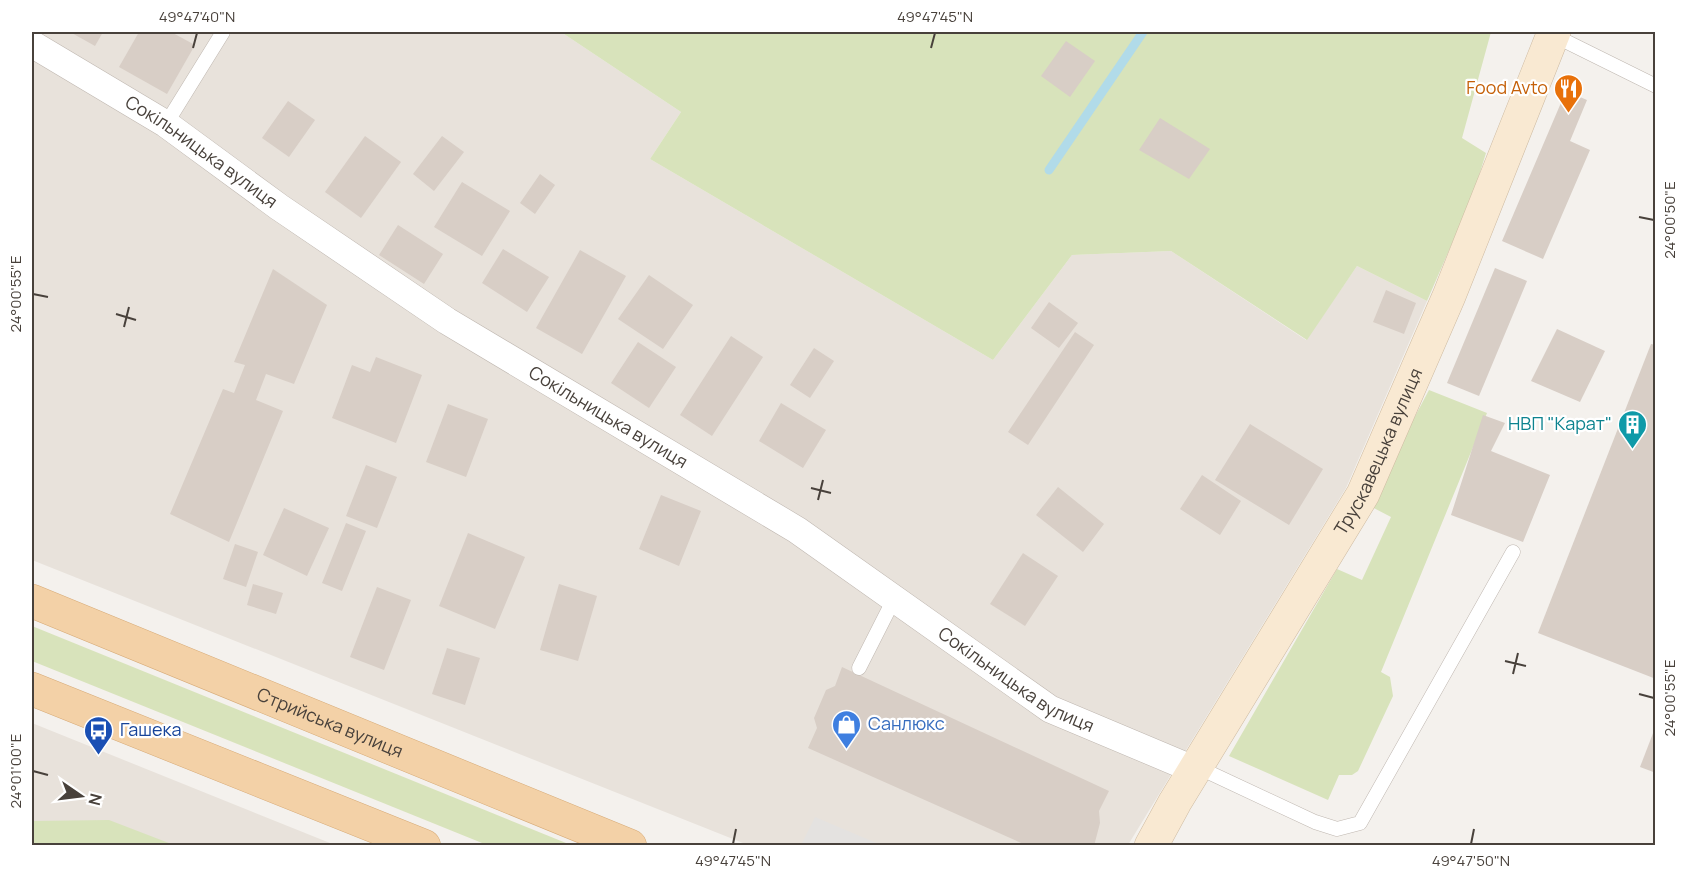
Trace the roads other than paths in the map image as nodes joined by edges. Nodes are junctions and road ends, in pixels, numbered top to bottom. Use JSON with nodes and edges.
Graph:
{"nodes":[{"id":1,"x":223,"y":32,"type":"edge"},
{"id":2,"x":1553,"y":33,"type":"edge"},
{"id":3,"x":32,"y":44,"type":"edge"},
{"id":4,"x":1656,"y":86,"type":"edge"},
{"id":5,"x":166,"y":124,"type":"junction"},
{"id":6,"x":1512,"y":552,"type":"dead end"},
{"id":7,"x":894,"y":598,"type":"junction"},
{"id":8,"x":32,"y":601,"type":"edge"},
{"id":9,"x":859,"y":668,"type":"dead end"},
{"id":10,"x":32,"y":689,"type":"edge"},
{"id":11,"x":1195,"y":770,"type":"junction"},
{"id":12,"x":424,"y":846,"type":"edge"},
{"id":13,"x":630,"y":846,"type":"edge"},
{"id":14,"x":1151,"y":846,"type":"edge"}],
"edges":[{"from":1,"to":5,"type":"lane"},
{"from":2,"to":4,"type":"lane"},
{"from":2,"to":11,"type":"street","name":"Трускавецька вулиця"},
{"from":3,"to":5,"type":"street","name":"Сокільницька вулиця"},
{"from":5,"to":7,"type":"street","name":"Сокільницька вулиця"},
{"from":6,"to":11,"type":"lane"},
{"from":7,"to":9,"type":"lane"},
{"from":7,"to":11,"type":"street","name":"Сокільницька вулиця"},
{"from":8,"to":13,"type":"main road","name":"Стрийська вулиця"},
{"from":10,"to":12,"type":"main road"},
{"from":11,"to":14,"type":"street","name":"Трускавецька вулиця"}]}
